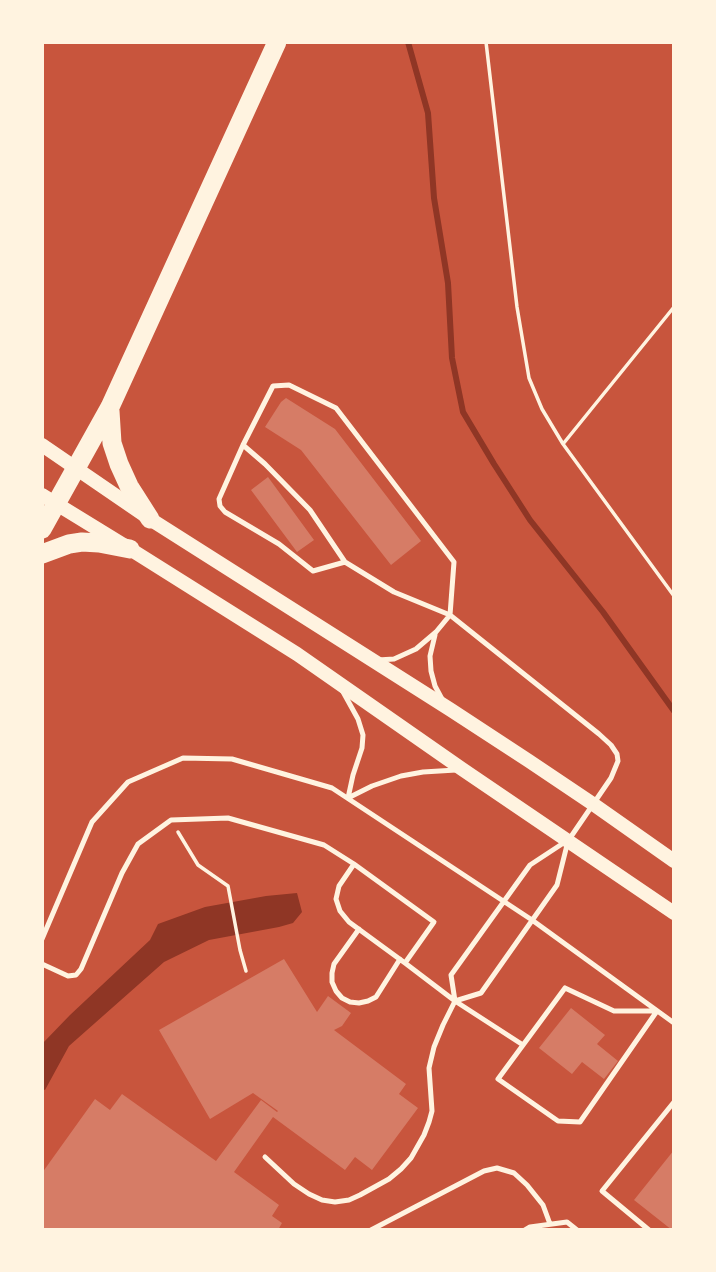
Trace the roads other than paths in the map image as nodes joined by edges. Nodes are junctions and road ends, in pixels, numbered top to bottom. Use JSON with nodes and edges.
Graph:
{"nodes":[{"id":1,"x":277,"y":42,"type":"edge"},
{"id":2,"x":110,"y":407,"type":"junction"},
{"id":3,"x":42,"y":445,"type":"edge"},
{"id":4,"x":243,"y":445,"type":"junction"},
{"id":5,"x":76,"y":469,"type":"junction"},
{"id":6,"x":48,"y":500,"type":"edge"},
{"id":7,"x":150,"y":519,"type":"junction"},
{"id":8,"x":42,"y":529,"type":"edge"},
{"id":9,"x":130,"y":549,"type":"junction"},
{"id":10,"x":42,"y":554,"type":"edge"},
{"id":11,"x":345,"y":562,"type":"junction"},
{"id":12,"x":450,"y":615,"type":"junction"},
{"id":13,"x":436,"y":632,"type":"junction"},
{"id":14,"x":368,"y":658,"type":"junction"},
{"id":15,"x":337,"y":681,"type":"junction"},
{"id":16,"x":451,"y":710,"type":"junction"},
{"id":17,"x":462,"y":769,"type":"junction"},
{"id":18,"x":348,"y":798,"type":"junction"},
{"id":19,"x":593,"y":804,"type":"junction"},
{"id":20,"x":568,"y":841,"type":"junction"},
{"id":21,"x":674,"y":861,"type":"edge"},
{"id":22,"x":354,"y":864,"type":"junction"},
{"id":23,"x":504,"y":901,"type":"junction"},
{"id":24,"x":674,"y":913,"type":"edge"},
{"id":25,"x":532,"y":920,"type":"junction"},
{"id":26,"x":359,"y":929,"type":"junction"},
{"id":27,"x":42,"y":939,"type":"edge"},
{"id":28,"x":402,"y":961,"type":"junction"},
{"id":29,"x":42,"y":964,"type":"edge"},
{"id":30,"x":455,"y":1000,"type":"junction"},
{"id":31,"x":657,"y":1011,"type":"junction"},
{"id":32,"x":674,"y":1023,"type":"edge"},
{"id":33,"x":523,"y":1045,"type":"junction"},
{"id":34,"x":674,"y":1102,"type":"edge"},
{"id":35,"x":265,"y":1157,"type":"dead end"},
{"id":36,"x":550,"y":1224,"type":"junction"},
{"id":37,"x":372,"y":1230,"type":"edge"},
{"id":38,"x":525,"y":1230,"type":"edge"},
{"id":39,"x":577,"y":1230,"type":"edge"},
{"id":40,"x":649,"y":1230,"type":"edge"}],
"edges":[{"from":1,"to":2,"type":"highway"},
{"from":2,"to":5,"type":"highway"},
{"from":2,"to":7,"type":"highway"},
{"from":3,"to":5,"type":"main road"},
{"from":4,"to":11,"type":"lane"},
{"from":4,"to":11,"type":"lane"},
{"from":4,"to":12,"type":"lane"},
{"from":5,"to":6,"type":"highway"},
{"from":5,"to":7,"type":"main road"},
{"from":6,"to":8,"type":"highway"},
{"from":6,"to":9,"type":"main road"},
{"from":7,"to":14,"type":"main road"},
{"from":9,"to":10,"type":"highway"},
{"from":9,"to":15,"type":"main road"},
{"from":11,"to":12,"type":"lane"},
{"from":12,"to":13,"type":"lane"},
{"from":12,"to":19,"type":"lane"},
{"from":13,"to":14,"type":"lane"},
{"from":13,"to":16,"type":"lane"},
{"from":14,"to":16,"type":"main road"},
{"from":15,"to":17,"type":"main road"},
{"from":15,"to":18,"type":"lane"},
{"from":16,"to":19,"type":"main road"},
{"from":17,"to":18,"type":"lane"},
{"from":17,"to":20,"type":"main road"},
{"from":18,"to":23,"type":"lane"},
{"from":18,"to":27,"type":"lane"},
{"from":19,"to":20,"type":"lane"},
{"from":19,"to":21,"type":"main road"},
{"from":20,"to":23,"type":"lane"},
{"from":20,"to":24,"type":"main road"},
{"from":20,"to":25,"type":"lane"},
{"from":22,"to":26,"type":"lane"},
{"from":22,"to":28,"type":"lane"},
{"from":22,"to":29,"type":"lane"},
{"from":23,"to":25,"type":"lane"},
{"from":23,"to":30,"type":"lane"},
{"from":25,"to":30,"type":"lane"},
{"from":25,"to":31,"type":"lane"},
{"from":26,"to":28,"type":"lane"},
{"from":26,"to":28,"type":"lane"},
{"from":28,"to":30,"type":"lane"},
{"from":30,"to":33,"type":"lane"},
{"from":30,"to":35,"type":"lane"},
{"from":31,"to":32,"type":"lane"},
{"from":31,"to":33,"type":"lane"},
{"from":31,"to":33,"type":"lane"},
{"from":34,"to":40,"type":"lane"},
{"from":36,"to":37,"type":"lane"},
{"from":36,"to":38,"type":"lane"},
{"from":36,"to":39,"type":"lane"}]}
